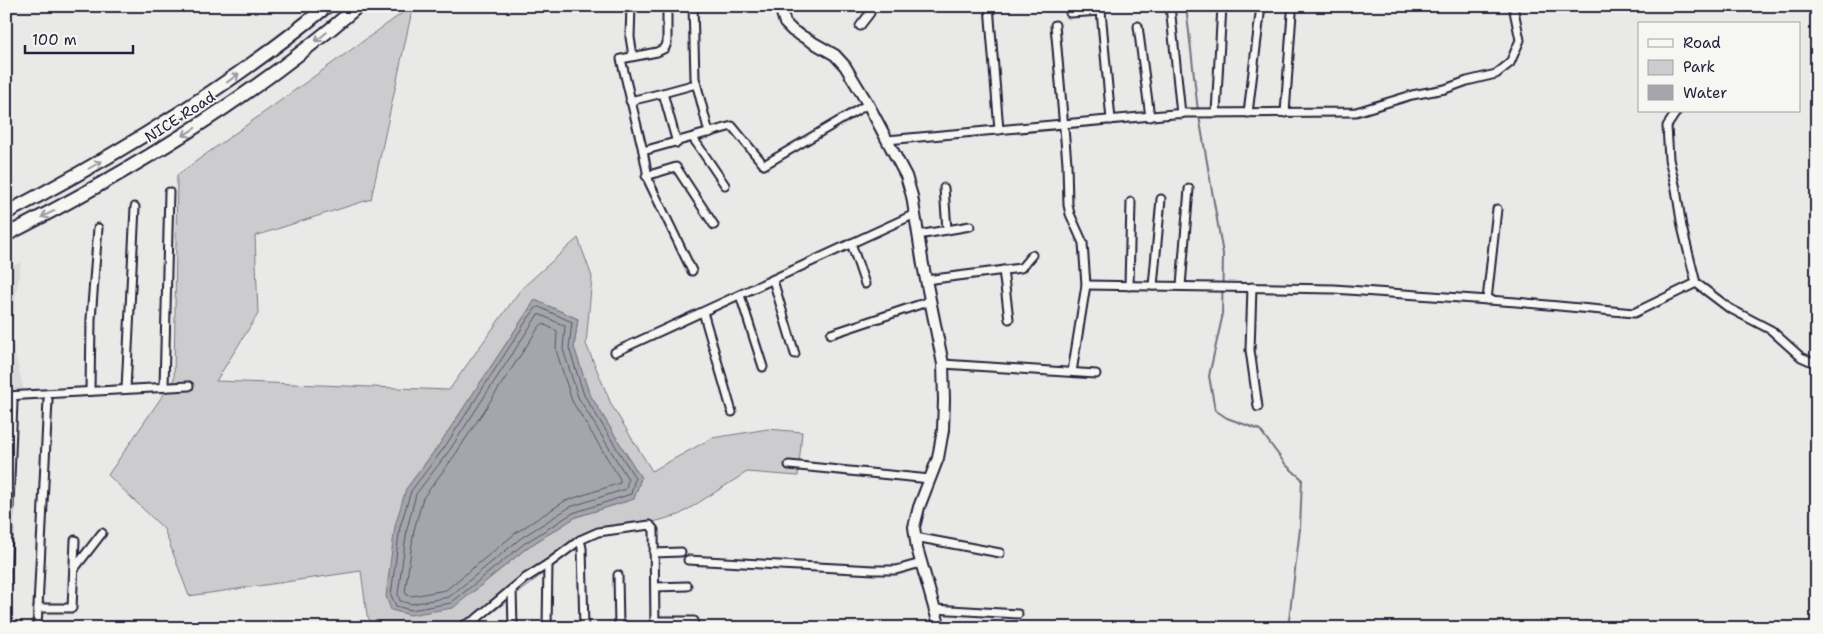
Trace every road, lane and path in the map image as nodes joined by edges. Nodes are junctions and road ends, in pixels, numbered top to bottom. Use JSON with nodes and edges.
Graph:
{"nodes":[{"id":1,"x":327,"y":6,"type":"edge"},
{"id":2,"x":358,"y":6,"type":"edge"},
{"id":3,"x":631,"y":6,"type":"edge"},
{"id":4,"x":668,"y":6,"type":"edge"},
{"id":5,"x":693,"y":6,"type":"edge"},
{"id":6,"x":780,"y":6,"type":"edge"},
{"id":7,"x":871,"y":6,"type":"edge"},
{"id":8,"x":989,"y":6,"type":"edge"},
{"id":9,"x":1170,"y":6,"type":"edge"},
{"id":10,"x":1222,"y":6,"type":"edge"},
{"id":11,"x":1261,"y":6,"type":"edge"},
{"id":12,"x":1513,"y":6,"type":"edge"},
{"id":13,"x":1070,"y":13,"type":"dead end"},
{"id":14,"x":1292,"y":13,"type":"dead end"},
{"id":15,"x":1055,"y":25,"type":"dead end"},
{"id":16,"x":860,"y":26,"type":"dead end"},
{"id":17,"x":1138,"y":26,"type":"dead end"},
{"id":18,"x":633,"y":56,"type":"junction"},
{"id":19,"x":696,"y":84,"type":"junction"},
{"id":20,"x":663,"y":93,"type":"junction"},
{"id":21,"x":630,"y":101,"type":"junction"},
{"id":22,"x":868,"y":104,"type":"junction"},
{"id":23,"x":1676,"y":112,"type":"edge"},
{"id":24,"x":1216,"y":113,"type":"junction"},
{"id":25,"x":1248,"y":113,"type":"junction"},
{"id":26,"x":1285,"y":113,"type":"junction"},
{"id":27,"x":1181,"y":114,"type":"junction"},
{"id":28,"x":1150,"y":117,"type":"junction"},
{"id":29,"x":1110,"y":120,"type":"junction"},
{"id":30,"x":1064,"y":124,"type":"junction"},
{"id":31,"x":999,"y":130,"type":"junction"},
{"id":32,"x":709,"y":133,"type":"junction"},
{"id":33,"x":693,"y":138,"type":"junction"},
{"id":34,"x":887,"y":140,"type":"junction"},
{"id":35,"x":677,"y":143,"type":"junction"},
{"id":36,"x":643,"y":151,"type":"junction"},
{"id":37,"x":646,"y":176,"type":"junction"},
{"id":38,"x":726,"y":185,"type":"dead end"},
{"id":39,"x":944,"y":188,"type":"dead end"},
{"id":40,"x":1189,"y":189,"type":"dead end"},
{"id":41,"x":169,"y":192,"type":"dead end"},
{"id":42,"x":1161,"y":199,"type":"dead end"},
{"id":43,"x":1131,"y":202,"type":"dead end"},
{"id":44,"x":134,"y":207,"type":"dead end"},
{"id":45,"x":1497,"y":209,"type":"dead end"},
{"id":46,"x":6,"y":213,"type":"edge"},
{"id":47,"x":915,"y":214,"type":"junction"},
{"id":48,"x":714,"y":225,"type":"dead end"},
{"id":49,"x":970,"y":226,"type":"dead end"},
{"id":50,"x":98,"y":228,"type":"dead end"},
{"id":51,"x":947,"y":230,"type":"junction"},
{"id":52,"x":6,"y":235,"type":"edge"},
{"id":53,"x":918,"y":235,"type":"junction"},
{"id":54,"x":851,"y":244,"type":"junction"},
{"id":55,"x":1032,"y":255,"type":"dead end"},
{"id":56,"x":1003,"y":270,"type":"junction"},
{"id":57,"x":692,"y":271,"type":"dead end"},
{"id":58,"x":772,"y":280,"type":"junction"},
{"id":59,"x":926,"y":280,"type":"junction"},
{"id":60,"x":1696,"y":283,"type":"junction"},
{"id":61,"x":866,"y":284,"type":"dead end"},
{"id":62,"x":1086,"y":285,"type":"junction"},
{"id":63,"x":1129,"y":286,"type":"junction"},
{"id":64,"x":1153,"y":286,"type":"junction"},
{"id":65,"x":1181,"y":286,"type":"junction"},
{"id":66,"x":1252,"y":287,"type":"junction"},
{"id":67,"x":740,"y":295,"type":"junction"},
{"id":68,"x":1487,"y":300,"type":"junction"},
{"id":69,"x":930,"y":301,"type":"junction"},
{"id":70,"x":703,"y":312,"type":"junction"},
{"id":71,"x":1009,"y":319,"type":"dead end"},
{"id":72,"x":831,"y":334,"type":"dead end"},
{"id":73,"x":615,"y":352,"type":"dead end"},
{"id":74,"x":795,"y":354,"type":"dead end"},
{"id":75,"x":943,"y":364,"type":"junction"},
{"id":76,"x":1817,"y":364,"type":"edge"},
{"id":77,"x":763,"y":367,"type":"dead end"},
{"id":78,"x":1072,"y":372,"type":"junction"},
{"id":79,"x":1096,"y":374,"type":"dead end"},
{"id":80,"x":189,"y":386,"type":"dead end"},
{"id":81,"x":164,"y":387,"type":"junction"},
{"id":82,"x":126,"y":389,"type":"junction"},
{"id":83,"x":90,"y":391,"type":"junction"},
{"id":84,"x":6,"y":396,"type":"edge"},
{"id":85,"x":48,"y":400,"type":"dead end"},
{"id":86,"x":13,"y":401,"type":"dead end"},
{"id":87,"x":1258,"y":407,"type":"dead end"},
{"id":88,"x":732,"y":412,"type":"dead end"},
{"id":89,"x":790,"y":466,"type":"dead end"},
{"id":90,"x":930,"y":479,"type":"junction"},
{"id":91,"x":102,"y":533,"type":"dead end"},
{"id":92,"x":915,"y":537,"type":"junction"},
{"id":93,"x":75,"y":540,"type":"dead end"},
{"id":94,"x":580,"y":540,"type":"junction"},
{"id":95,"x":681,"y":552,"type":"dead end"},
{"id":96,"x":1000,"y":553,"type":"dead end"},
{"id":97,"x":654,"y":554,"type":"junction"},
{"id":98,"x":688,"y":560,"type":"dead end"},
{"id":99,"x":921,"y":563,"type":"junction"},
{"id":100,"x":548,"y":564,"type":"junction"},
{"id":101,"x":74,"y":569,"type":"junction"},
{"id":102,"x":618,"y":575,"type":"dead end"},
{"id":103,"x":6,"y":584,"type":"edge"},
{"id":104,"x":687,"y":586,"type":"dead end"},
{"id":105,"x":655,"y":587,"type":"junction"},
{"id":106,"x":512,"y":589,"type":"junction"},
{"id":107,"x":38,"y":608,"type":"junction"},
{"id":108,"x":934,"y":609,"type":"junction"},
{"id":109,"x":1018,"y":614,"type":"dead end"},
{"id":110,"x":694,"y":621,"type":"dead end"},
{"id":111,"x":476,"y":624,"type":"edge"},
{"id":112,"x":655,"y":624,"type":"edge"},
{"id":113,"x":37,"y":628,"type":"edge"},
{"id":114,"x":458,"y":628,"type":"edge"},
{"id":115,"x":513,"y":628,"type":"edge"},
{"id":116,"x":548,"y":628,"type":"edge"},
{"id":117,"x":584,"y":628,"type":"edge"},
{"id":118,"x":619,"y":628,"type":"edge"},
{"id":119,"x":940,"y":628,"type":"edge"}],
"edges":[{"from":46,"to":1,"type":"highway","name":"NICE Road","one_way":true},
{"from":2,"to":52,"type":"highway","name":"NICE Road","one_way":true},
{"from":3,"to":18,"type":"street"},
{"from":4,"to":18,"type":"street"},
{"from":5,"to":19,"type":"street"},
{"from":6,"to":22,"type":"street"},
{"from":7,"to":16,"type":"street"},
{"from":8,"to":31,"type":"street"},
{"from":9,"to":27,"type":"street"},
{"from":10,"to":24,"type":"street"},
{"from":11,"to":25,"type":"street"},
{"from":12,"to":26,"type":"street"},
{"from":13,"to":29,"type":"street"},
{"from":14,"to":26,"type":"street"},
{"from":15,"to":30,"type":"street"},
{"from":17,"to":28,"type":"street"},
{"from":18,"to":21,"type":"street"},
{"from":19,"to":20,"type":"street"},
{"from":19,"to":32,"type":"street"},
{"from":20,"to":21,"type":"street"},
{"from":20,"to":35,"type":"street"},
{"from":21,"to":36,"type":"street"},
{"from":22,"to":32,"type":"street"},
{"from":22,"to":34,"type":"street"},
{"from":23,"to":60,"type":"street"},
{"from":24,"to":25,"type":"street"},
{"from":24,"to":27,"type":"street"},
{"from":25,"to":26,"type":"street"},
{"from":27,"to":28,"type":"street"},
{"from":28,"to":29,"type":"street"},
{"from":29,"to":30,"type":"street"},
{"from":30,"to":31,"type":"street"},
{"from":30,"to":62,"type":"street"},
{"from":31,"to":34,"type":"street"},
{"from":32,"to":33,"type":"street"},
{"from":33,"to":35,"type":"street"},
{"from":33,"to":38,"type":"street"},
{"from":34,"to":47,"type":"street"},
{"from":35,"to":36,"type":"street"},
{"from":36,"to":37,"type":"street"},
{"from":37,"to":48,"type":"street"},
{"from":37,"to":57,"type":"street"},
{"from":39,"to":51,"type":"street"},
{"from":40,"to":65,"type":"street"},
{"from":41,"to":81,"type":"street"},
{"from":42,"to":64,"type":"street"},
{"from":43,"to":63,"type":"street"},
{"from":44,"to":82,"type":"street"},
{"from":45,"to":68,"type":"street"},
{"from":47,"to":53,"type":"street"},
{"from":47,"to":54,"type":"street"},
{"from":49,"to":51,"type":"street"},
{"from":50,"to":83,"type":"street"},
{"from":51,"to":53,"type":"street"},
{"from":53,"to":59,"type":"street"},
{"from":54,"to":58,"type":"street"},
{"from":54,"to":61,"type":"street"},
{"from":55,"to":56,"type":"street"},
{"from":56,"to":59,"type":"street"},
{"from":56,"to":71,"type":"street"},
{"from":58,"to":67,"type":"street"},
{"from":58,"to":74,"type":"street"},
{"from":59,"to":69,"type":"street"},
{"from":60,"to":68,"type":"street"},
{"from":60,"to":76,"type":"street"},
{"from":62,"to":63,"type":"street"},
{"from":62,"to":78,"type":"street"},
{"from":63,"to":64,"type":"street"},
{"from":64,"to":65,"type":"street"},
{"from":65,"to":66,"type":"street"},
{"from":66,"to":68,"type":"street"},
{"from":66,"to":87,"type":"street"},
{"from":67,"to":70,"type":"street"},
{"from":67,"to":77,"type":"street"},
{"from":69,"to":72,"type":"street"},
{"from":69,"to":75,"type":"street"},
{"from":70,"to":73,"type":"street"},
{"from":70,"to":88,"type":"street"},
{"from":75,"to":78,"type":"street"},
{"from":75,"to":90,"type":"street"},
{"from":78,"to":79,"type":"street"},
{"from":80,"to":81,"type":"street"},
{"from":81,"to":82,"type":"street"},
{"from":82,"to":83,"type":"street"},
{"from":83,"to":84,"type":"street"},
{"from":85,"to":107,"type":"street"},
{"from":86,"to":103,"type":"street"},
{"from":89,"to":90,"type":"street"},
{"from":90,"to":92,"type":"street"},
{"from":91,"to":101,"type":"street"},
{"from":92,"to":96,"type":"street"},
{"from":92,"to":99,"type":"street"},
{"from":93,"to":101,"type":"street"},
{"from":94,"to":97,"type":"street"},
{"from":94,"to":100,"type":"street"},
{"from":94,"to":117,"type":"street"},
{"from":95,"to":97,"type":"street"},
{"from":97,"to":105,"type":"street"},
{"from":98,"to":99,"type":"street"},
{"from":99,"to":108,"type":"street"},
{"from":100,"to":106,"type":"street"},
{"from":100,"to":116,"type":"street"},
{"from":101,"to":107,"type":"street"},
{"from":102,"to":118,"type":"street"},
{"from":104,"to":105,"type":"street"},
{"from":105,"to":112,"type":"street"},
{"from":106,"to":111,"type":"street"},
{"from":106,"to":115,"type":"street"},
{"from":107,"to":113,"type":"street"},
{"from":108,"to":109,"type":"street"},
{"from":108,"to":119,"type":"street"},
{"from":110,"to":112,"type":"street"},
{"from":111,"to":114,"type":"street"}]}
